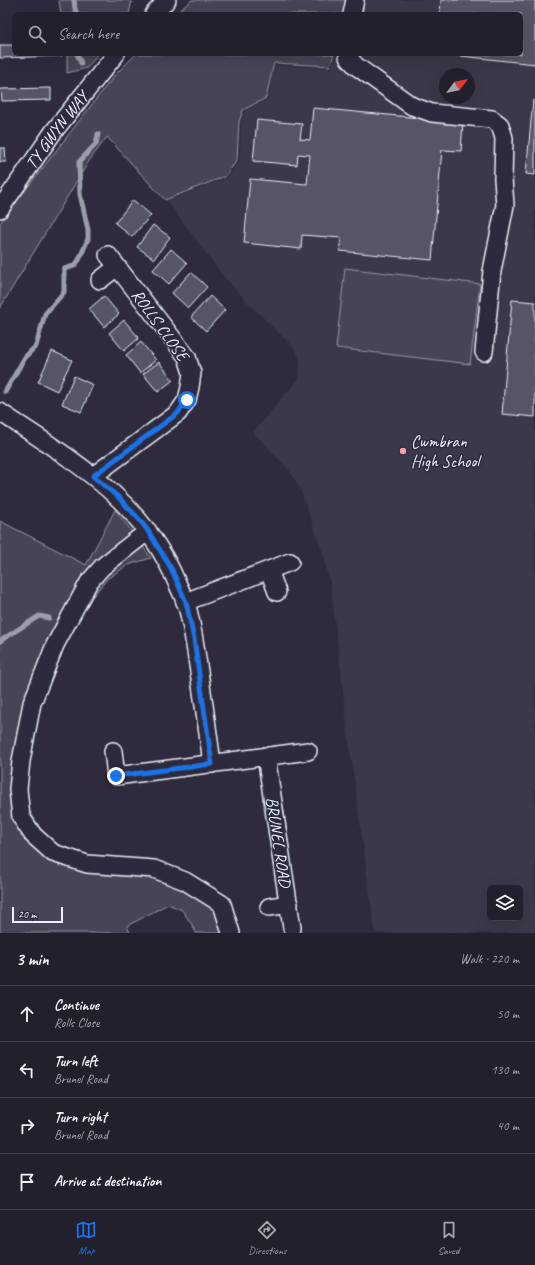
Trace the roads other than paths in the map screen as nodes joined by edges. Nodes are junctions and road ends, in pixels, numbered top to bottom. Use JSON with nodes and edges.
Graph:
{"nodes":[{"id":1,"x":167,"y":0,"type":"edge"},
{"id":2,"x":356,"y":0,"type":"edge"},
{"id":3,"x":156,"y":12,"type":"edge"},
{"id":4,"x":353,"y":12,"type":"edge"},
{"id":5,"x":114,"y":56,"type":"edge"},
{"id":6,"x":348,"y":56,"type":"edge"},
{"id":7,"x":0,"y":209,"type":"edge"},
{"id":8,"x":100,"y":280,"type":"dead end"},
{"id":9,"x":484,"y":352,"type":"dead end"},
{"id":10,"x":0,"y":412,"type":"edge"},
{"id":11,"x":93,"y":476,"type":"junction"},
{"id":12,"x":148,"y":531,"type":"junction"},
{"id":13,"x":290,"y":562,"type":"dead end"},
{"id":14,"x":269,"y":570,"type":"junction"},
{"id":15,"x":277,"y":592,"type":"dead end"},
{"id":16,"x":186,"y":602,"type":"junction"},
{"id":17,"x":113,"y":751,"type":"dead end"},
{"id":18,"x":308,"y":751,"type":"dead end"},
{"id":19,"x":266,"y":756,"type":"junction"},
{"id":20,"x":212,"y":764,"type":"junction"},
{"id":21,"x":289,"y":904,"type":"junction"},
{"id":22,"x":269,"y":907,"type":"dead end"},
{"id":23,"x":292,"y":928,"type":"dead end"},
{"id":24,"x":231,"y":933,"type":"edge"}],
"edges":[{"from":1,"to":3,"type":"street"},
{"from":2,"to":4,"type":"street"},
{"from":5,"to":7,"type":"street","name":"TY GWYN WAY"},
{"from":6,"to":9,"type":"street"},
{"from":8,"to":11,"type":"street","name":"ROLLS CLOSE"},
{"from":10,"to":11,"type":"street"},
{"from":11,"to":12,"type":"street"},
{"from":12,"to":16,"type":"street"},
{"from":12,"to":24,"type":"street"},
{"from":13,"to":14,"type":"street"},
{"from":14,"to":15,"type":"street"},
{"from":14,"to":16,"type":"street"},
{"from":16,"to":20,"type":"street"},
{"from":17,"to":20,"type":"street"},
{"from":18,"to":19,"type":"street"},
{"from":19,"to":20,"type":"street"},
{"from":19,"to":21,"type":"street","name":"BRUNEL ROAD"},
{"from":21,"to":22,"type":"street"},
{"from":21,"to":23,"type":"street","name":"BRUNEL ROAD"}]}
